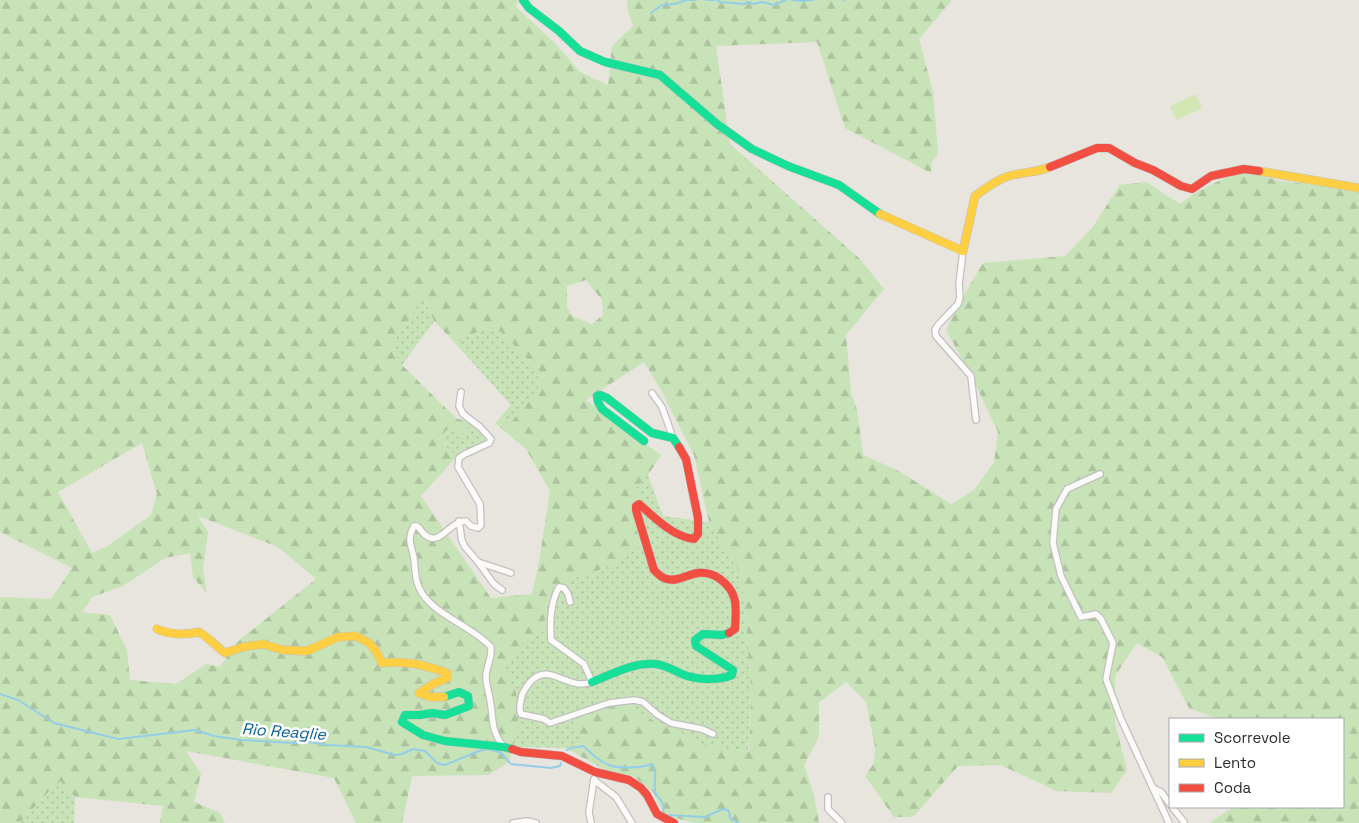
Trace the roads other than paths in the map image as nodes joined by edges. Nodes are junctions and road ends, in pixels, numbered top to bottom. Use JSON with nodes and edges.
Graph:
{"nodes":[{"id":1,"x":523,"y":0,"type":"edge"},
{"id":2,"x":1359,"y":188,"type":"edge"},
{"id":3,"x":963,"y":252,"type":"junction"},
{"id":4,"x":461,"y":392,"type":"dead end"},
{"id":5,"x":652,"y":393,"type":"dead end"},
{"id":6,"x":976,"y":420,"type":"dead end"},
{"id":7,"x":673,"y":438,"type":"junction"},
{"id":8,"x":644,"y":441,"type":"dead end"},
{"id":9,"x":1100,"y":474,"type":"dead end"},
{"id":10,"x":459,"y":521,"type":"junction"},
{"id":11,"x":478,"y":562,"type":"junction"},
{"id":12,"x":511,"y":574,"type":"dead end"},
{"id":13,"x":502,"y":590,"type":"dead end"},
{"id":14,"x":570,"y":602,"type":"dead end"},
{"id":15,"x":157,"y":629,"type":"dead end"},
{"id":16,"x":592,"y":682,"type":"junction"},
{"id":17,"x":713,"y":734,"type":"dead end"},
{"id":18,"x":504,"y":747,"type":"junction"},
{"id":19,"x":595,"y":772,"type":"junction"},
{"id":20,"x":594,"y":780,"type":"junction"},
{"id":21,"x":1153,"y":788,"type":"junction"},
{"id":22,"x":828,"y":797,"type":"dead end"},
{"id":23,"x":1169,"y":803,"type":"edge"},
{"id":24,"x":1173,"y":808,"type":"edge"},
{"id":25,"x":1184,"y":822,"type":"edge"},
{"id":26,"x":513,"y":823,"type":"edge"},
{"id":27,"x":536,"y":823,"type":"edge"},
{"id":28,"x":591,"y":823,"type":"edge"},
{"id":29,"x":632,"y":823,"type":"edge"},
{"id":30,"x":674,"y":823,"type":"edge"},
{"id":31,"x":842,"y":823,"type":"edge"},
{"id":32,"x":1169,"y":823,"type":"edge"}],
"edges":[{"from":1,"to":3,"type":"street"},
{"from":2,"to":3,"type":"street"},
{"from":3,"to":6,"type":"street"},
{"from":4,"to":10,"type":"street"},
{"from":5,"to":7,"type":"street"},
{"from":7,"to":8,"type":"street"},
{"from":7,"to":16,"type":"street"},
{"from":9,"to":21,"type":"street"},
{"from":10,"to":11,"type":"street"},
{"from":10,"to":18,"type":"street"},
{"from":11,"to":12,"type":"street"},
{"from":11,"to":13,"type":"street"},
{"from":14,"to":16,"type":"street"},
{"from":15,"to":18,"type":"street"},
{"from":16,"to":17,"type":"street"},
{"from":18,"to":19,"type":"street"},
{"from":19,"to":20,"type":"street"},
{"from":19,"to":30,"type":"street"},
{"from":20,"to":28,"type":"street"},
{"from":20,"to":29,"type":"street"},
{"from":21,"to":23,"type":"street"},
{"from":21,"to":32,"type":"street"},
{"from":22,"to":31,"type":"street"},
{"from":24,"to":25,"type":"street"},
{"from":26,"to":27,"type":"street"}]}
